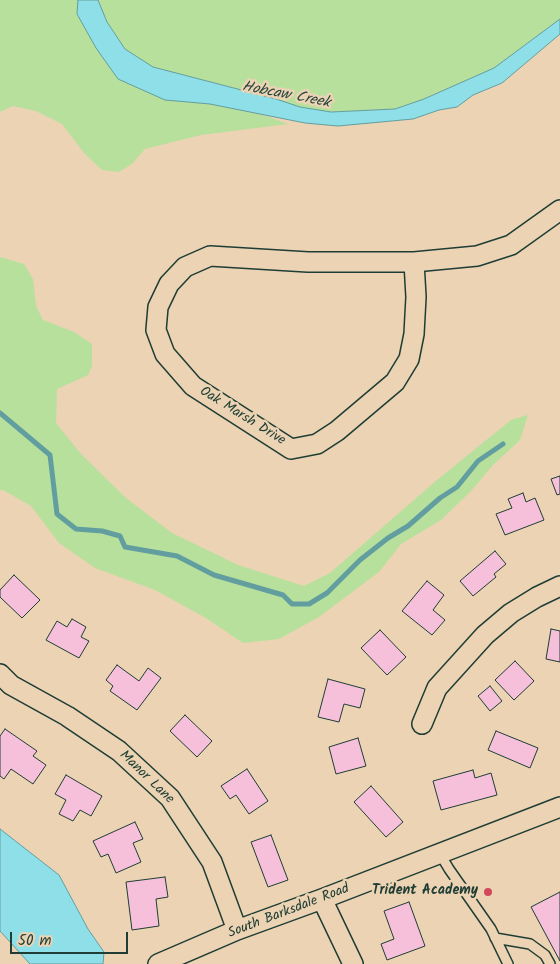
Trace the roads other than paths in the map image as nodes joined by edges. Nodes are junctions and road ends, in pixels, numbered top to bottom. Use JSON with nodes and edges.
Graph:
{"nodes":[{"id":1,"x":560,"y":210,"type":"edge"},
{"id":2,"x":414,"y":262,"type":"junction"},
{"id":3,"x":560,"y":586,"type":"edge"},
{"id":4,"x":0,"y":674,"type":"edge"},
{"id":5,"x":422,"y":724,"type":"dead end"},
{"id":6,"x":560,"y":807,"type":"edge"},
{"id":7,"x":440,"y":854,"type":"junction"},
{"id":8,"x":322,"y":899,"type":"junction"},
{"id":9,"x":237,"y":930,"type":"junction"},
{"id":10,"x":495,"y":938,"type":"junction"},
{"id":11,"x":158,"y":964,"type":"edge"},
{"id":12,"x":354,"y":964,"type":"edge"},
{"id":13,"x":508,"y":964,"type":"edge"},
{"id":14,"x":550,"y":964,"type":"edge"}],
"edges":[{"from":1,"to":2,"type":"street","name":"Oak Marsh Drive"},
{"from":2,"to":2,"type":"street","name":"Oak Marsh Drive"},
{"from":3,"to":5,"type":"street"},
{"from":4,"to":9,"type":"street","name":"Manor Lane"},
{"from":6,"to":7,"type":"street","name":"South Barksdale Road"},
{"from":7,"to":8,"type":"street","name":"South Barksdale Road"},
{"from":7,"to":10,"type":"lane"},
{"from":8,"to":9,"type":"street","name":"South Barksdale Road"},
{"from":8,"to":12,"type":"street"},
{"from":9,"to":11,"type":"street","name":"South Barksdale Road"},
{"from":10,"to":13,"type":"lane"},
{"from":10,"to":14,"type":"lane"}]}
